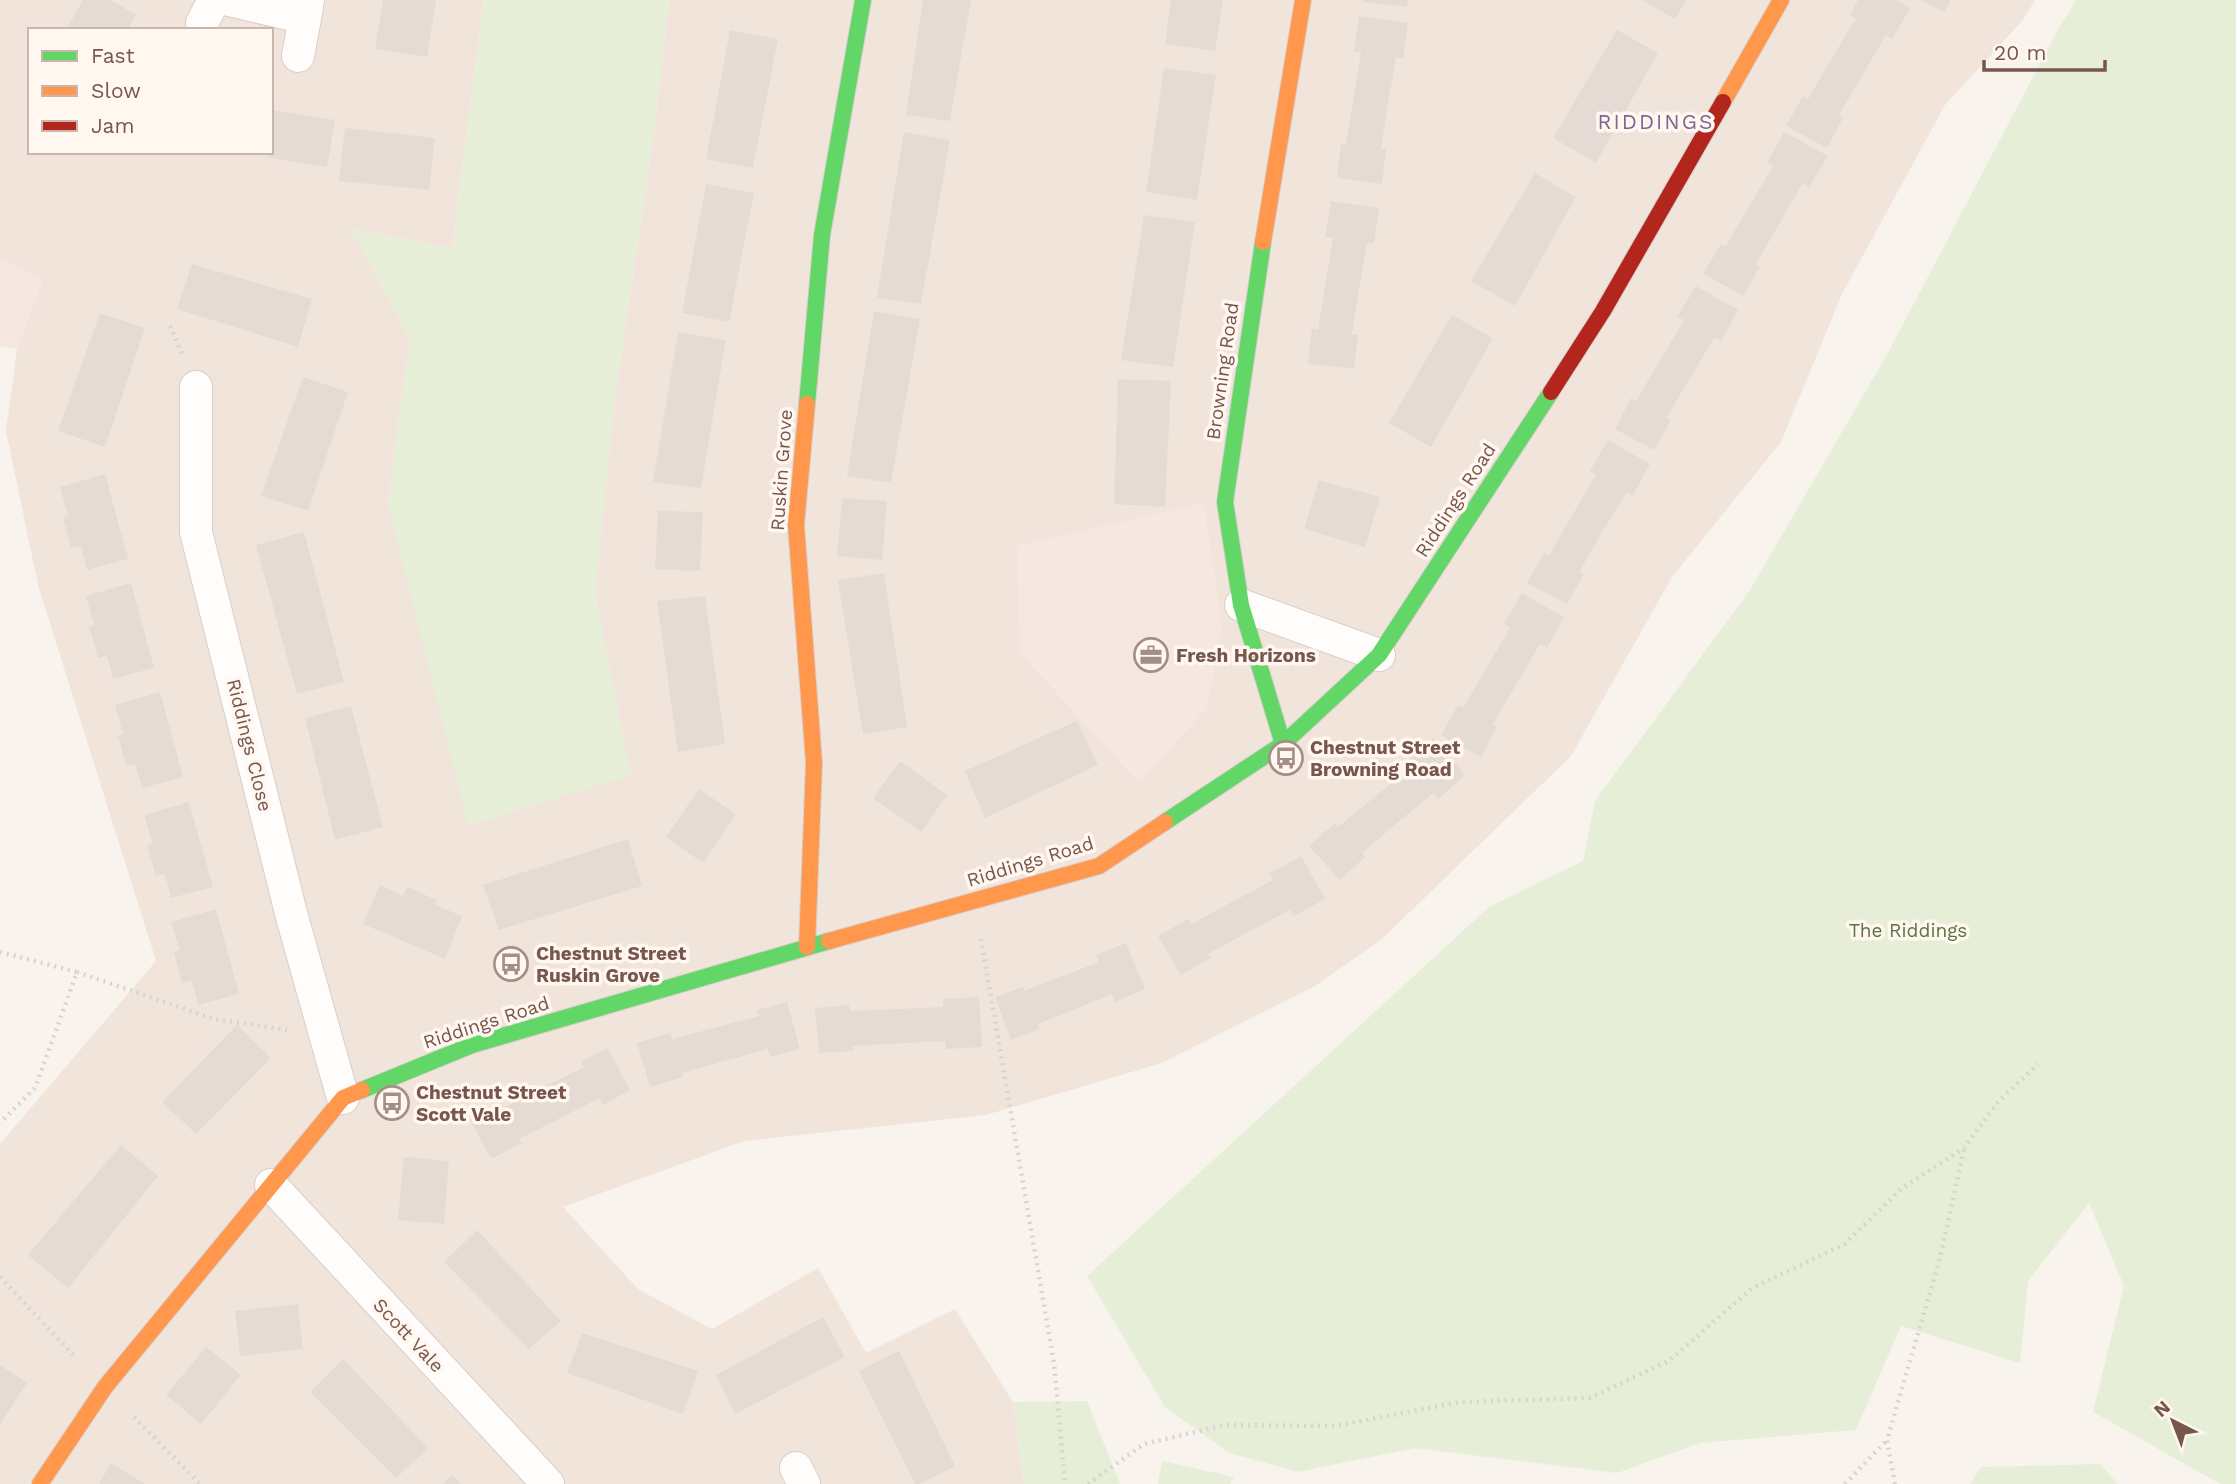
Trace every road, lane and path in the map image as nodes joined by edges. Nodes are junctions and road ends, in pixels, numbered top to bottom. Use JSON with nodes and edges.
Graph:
{"nodes":[{"id":1,"x":229,"y":0,"type":"edge"},
{"id":2,"x":863,"y":0,"type":"edge"},
{"id":3,"x":1303,"y":0,"type":"edge"},
{"id":4,"x":1781,"y":0,"type":"edge"},
{"id":5,"x":306,"y":9,"type":"edge"},
{"id":6,"x":298,"y":56,"type":"dead end"},
{"id":7,"x":195,"y":387,"type":"dead end"},
{"id":8,"x":1241,"y":606,"type":"junction"},
{"id":9,"x":1379,"y":655,"type":"junction"},
{"id":10,"x":1283,"y":744,"type":"junction"},
{"id":11,"x":974,"y":900,"type":"junction"},
{"id":12,"x":807,"y":947,"type":"junction"},
{"id":13,"x":0,"y":952,"type":"edge"},
{"id":14,"x":77,"y":972,"type":"junction"},
{"id":15,"x":327,"y":1036,"type":"junction"},
{"id":16,"x":2038,"y":1064,"type":"dead end"},
{"id":17,"x":343,"y":1098,"type":"junction"},
{"id":18,"x":0,"y":1123,"type":"edge"},
{"id":19,"x":1964,"y":1149,"type":"junction"},
{"id":20,"x":271,"y":1185,"type":"junction"},
{"id":21,"x":0,"y":1277,"type":"edge"},
{"id":22,"x":105,"y":1387,"type":"junction"},
{"id":23,"x":1887,"y":1440,"type":"junction"},
{"id":24,"x":40,"y":1484,"type":"edge"},
{"id":25,"x":200,"y":1484,"type":"edge"},
{"id":26,"x":548,"y":1484,"type":"edge"},
{"id":27,"x":1065,"y":1484,"type":"edge"},
{"id":28,"x":1088,"y":1484,"type":"edge"},
{"id":29,"x":1845,"y":1484,"type":"edge"},
{"id":30,"x":1895,"y":1484,"type":"edge"}],
"edges":[{"from":1,"to":5,"type":"street"},
{"from":2,"to":12,"type":"street","name":"Ruskin Grove"},
{"from":3,"to":8,"type":"street","name":"Browning Road"},
{"from":4,"to":9,"type":"street","name":"Riddings Road"},
{"from":5,"to":6,"type":"street"},
{"from":7,"to":15,"type":"street","name":"Riddings Close"},
{"from":8,"to":9,"type":"street"},
{"from":8,"to":10,"type":"street","name":"Browning Road"},
{"from":9,"to":10,"type":"street","name":"Riddings Road"},
{"from":10,"to":11,"type":"street","name":"Riddings Road"},
{"from":11,"to":12,"type":"street","name":"Riddings Road"},
{"from":11,"to":27,"type":"path"},
{"from":12,"to":17,"type":"street","name":"Riddings Road"},
{"from":13,"to":14,"type":"path"},
{"from":14,"to":15,"type":"path"},
{"from":14,"to":18,"type":"path"},
{"from":15,"to":17,"type":"street","name":"Riddings Close"},
{"from":16,"to":19,"type":"path"},
{"from":17,"to":20,"type":"street","name":"Riddings Road"},
{"from":19,"to":23,"type":"path"},
{"from":19,"to":28,"type":"path"},
{"from":20,"to":22,"type":"street","name":"Riddings Road"},
{"from":20,"to":26,"type":"street","name":"Scott Vale"},
{"from":21,"to":22,"type":"path"},
{"from":22,"to":24,"type":"street","name":"Riddings Road"},
{"from":22,"to":25,"type":"path"},
{"from":23,"to":29,"type":"path"},
{"from":23,"to":30,"type":"path"}]}
